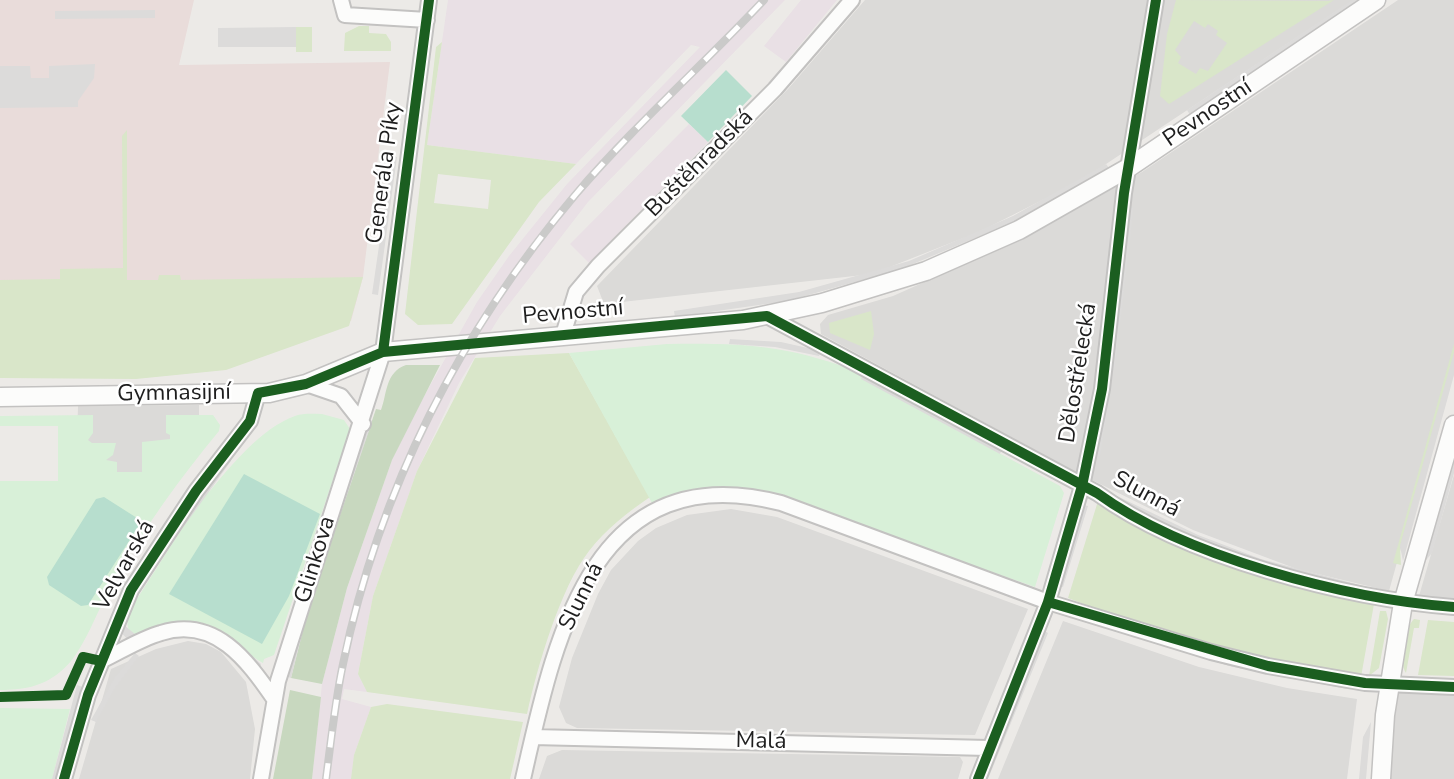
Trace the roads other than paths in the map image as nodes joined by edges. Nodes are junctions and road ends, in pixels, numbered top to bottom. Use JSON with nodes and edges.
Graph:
{"nodes":[{"id":1,"x":341,"y":0,"type":"edge"},
{"id":2,"x":429,"y":0,"type":"edge"},
{"id":3,"x":852,"y":0,"type":"edge"},
{"id":4,"x":1156,"y":0,"type":"edge"},
{"id":5,"x":1376,"y":0,"type":"edge"},
{"id":6,"x":427,"y":20,"type":"junction"},
{"id":7,"x":1128,"y":167,"type":"junction"},
{"id":8,"x":767,"y":316,"type":"junction"},
{"id":9,"x":564,"y":335,"type":"junction"},
{"id":10,"x":383,"y":352,"type":"junction"},
{"id":11,"x":306,"y":384,"type":"junction"},
{"id":12,"x":258,"y":393,"type":"junction"},
{"id":13,"x":0,"y":397,"type":"edge"},
{"id":14,"x":363,"y":424,"type":"junction"},
{"id":15,"x":1454,"y":425,"type":"edge"},
{"id":16,"x":1082,"y":486,"type":"junction"},
{"id":17,"x":1048,"y":602,"type":"junction"},
{"id":18,"x":1403,"y":603,"type":"junction"},
{"id":19,"x":1454,"y":607,"type":"edge"},
{"id":20,"x":101,"y":661,"type":"junction"},
{"id":21,"x":1389,"y":684,"type":"junction"},
{"id":22,"x":1454,"y":687,"type":"edge"},
{"id":23,"x":274,"y":699,"type":"junction"},
{"id":24,"x":533,"y":737,"type":"junction"},
{"id":25,"x":988,"y":748,"type":"junction"},
{"id":26,"x":64,"y":779,"type":"edge"},
{"id":27,"x":261,"y":779,"type":"edge"},
{"id":28,"x":523,"y":779,"type":"edge"},
{"id":29,"x":978,"y":779,"type":"edge"},
{"id":30,"x":1381,"y":779,"type":"edge"}],
"edges":[{"from":1,"to":6,"type":"street"},
{"from":2,"to":6,"type":"street","name":"Generála Píky"},
{"from":3,"to":9,"type":"street","name":"Buštěhradská"},
{"from":4,"to":7,"type":"street","name":"Dělostřelecká"},
{"from":5,"to":7,"type":"street","name":"Pevnostní"},
{"from":6,"to":10,"type":"street","name":"Generála Píky"},
{"from":7,"to":8,"type":"street","name":"Pevnostní"},
{"from":7,"to":16,"type":"street","name":"Dělostřelecká"},
{"from":8,"to":9,"type":"street","name":"Pevnostní"},
{"from":8,"to":16,"type":"street","name":"Slunná"},
{"from":9,"to":10,"type":"street","name":"Pevnostní"},
{"from":10,"to":11,"type":"street","name":"Gymnasijní"},
{"from":10,"to":14,"type":"street","name":"Glinkova"},
{"from":11,"to":12,"type":"street","name":"Gymnasijní"},
{"from":11,"to":14,"type":"street"},
{"from":12,"to":13,"type":"street","name":"Gymnasijní"},
{"from":12,"to":20,"type":"street","name":"Velvarská"},
{"from":14,"to":23,"type":"street","name":"Glinkova"},
{"from":15,"to":18,"type":"street"},
{"from":16,"to":17,"type":"street","name":"Dělostřelecká"},
{"from":16,"to":18,"type":"street","name":"Slunná"},
{"from":17,"to":21,"type":"street","name":"Slunná"},
{"from":17,"to":24,"type":"street","name":"Slunná"},
{"from":17,"to":25,"type":"street","name":"Dělostřelecká"},
{"from":18,"to":19,"type":"street","name":"Slunná"},
{"from":18,"to":21,"type":"street"},
{"from":20,"to":23,"type":"street"},
{"from":20,"to":26,"type":"street","name":"Velvarská"},
{"from":21,"to":22,"type":"street","name":"Slunná"},
{"from":21,"to":30,"type":"street"},
{"from":23,"to":27,"type":"street","name":"Glinkova"},
{"from":24,"to":25,"type":"street","name":"Malá"},
{"from":24,"to":28,"type":"street","name":"Slunná"},
{"from":25,"to":29,"type":"street","name":"Dělostřelecká"}]}
